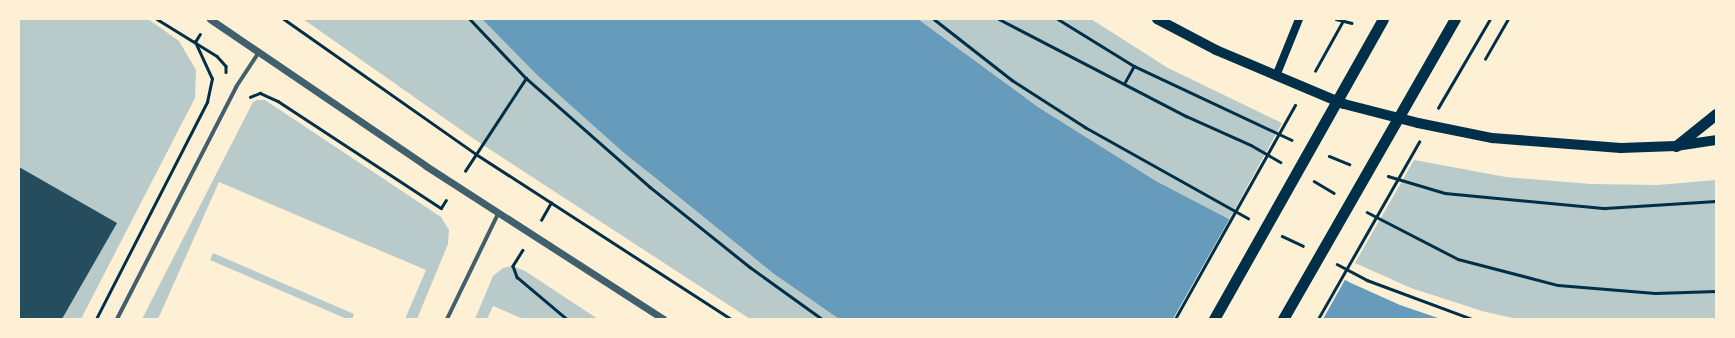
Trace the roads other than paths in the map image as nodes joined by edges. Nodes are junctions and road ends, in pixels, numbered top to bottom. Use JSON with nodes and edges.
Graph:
{"nodes":[{"id":1,"x":210,"y":19,"type":"edge"},
{"id":2,"x":1157,"y":19,"type":"edge"},
{"id":3,"x":1299,"y":19,"type":"edge"},
{"id":4,"x":1383,"y":19,"type":"edge"},
{"id":5,"x":1455,"y":19,"type":"edge"},
{"id":6,"x":259,"y":52,"type":"junction"},
{"id":7,"x":1276,"y":76,"type":"junction"},
{"id":8,"x":1716,"y":114,"type":"edge"},
{"id":9,"x":1716,"y":140,"type":"edge"},
{"id":10,"x":1676,"y":146,"type":"junction"},
{"id":11,"x":499,"y":212,"type":"junction"},
{"id":12,"x":118,"y":319,"type":"edge"},
{"id":13,"x":447,"y":319,"type":"edge"},
{"id":14,"x":663,"y":319,"type":"edge"},
{"id":15,"x":1214,"y":319,"type":"edge"},
{"id":16,"x":1283,"y":319,"type":"edge"}],
"edges":[{"from":1,"to":6,"type":"street"},
{"from":2,"to":7,"type":"main road"},
{"from":3,"to":7,"type":"main road"},
{"from":4,"to":15,"type":"highway"},
{"from":5,"to":16,"type":"highway"},
{"from":6,"to":11,"type":"street"},
{"from":6,"to":12,"type":"street"},
{"from":7,"to":10,"type":"main road"},
{"from":8,"to":10,"type":"highway"},
{"from":9,"to":10,"type":"main road"},
{"from":11,"to":13,"type":"street"},
{"from":11,"to":14,"type":"street"}]}
